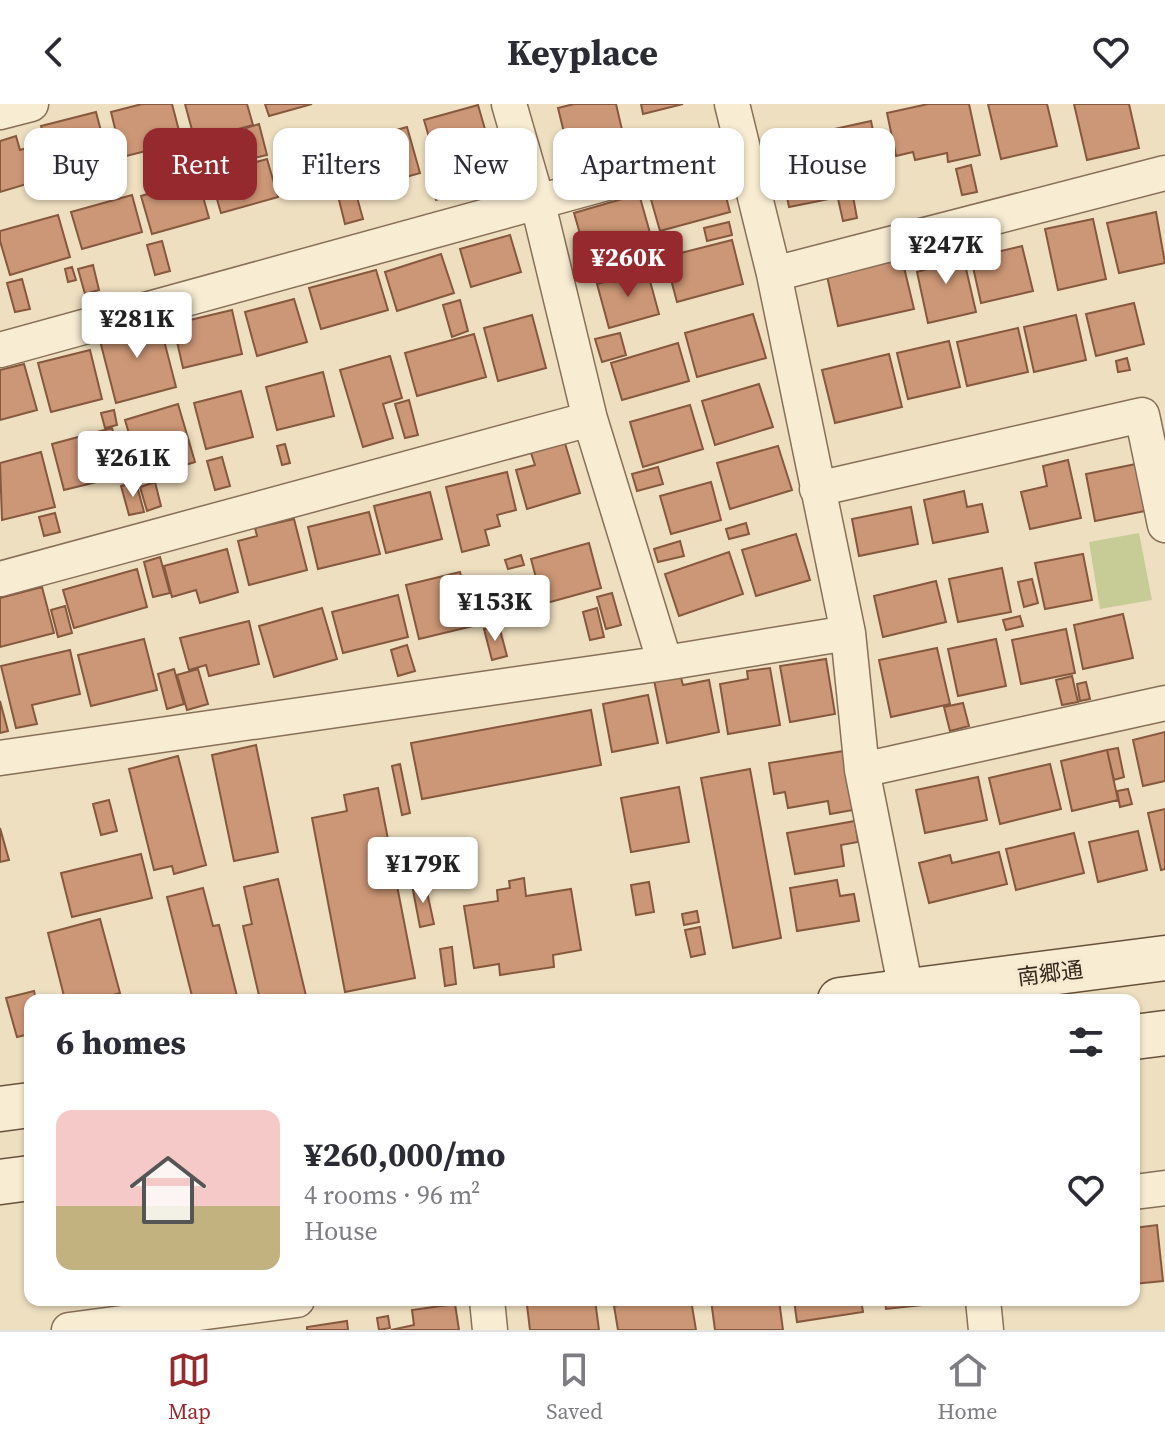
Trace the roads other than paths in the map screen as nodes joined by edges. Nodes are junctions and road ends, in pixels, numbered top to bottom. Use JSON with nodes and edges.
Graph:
{"nodes":[{"id":1,"x":31,"y":104,"type":"edge"},
{"id":2,"x":509,"y":104,"type":"edge"},
{"id":3,"x":732,"y":104,"type":"edge"},
{"id":4,"x":0,"y":112,"type":"edge"},
{"id":5,"x":737,"y":128,"type":"edge"},
{"id":6,"x":744,"y":158,"type":"edge"},
{"id":7,"x":1165,"y":173,"type":"edge"},
{"id":8,"x":553,"y":200,"type":"edge"},
{"id":9,"x":538,"y":204,"type":"junction"},
{"id":10,"x":774,"y":274,"type":"junction"},
{"id":11,"x":0,"y":350,"type":"edge"},
{"id":12,"x":590,"y":419,"type":"junction"},
{"id":13,"x":817,"y":489,"type":"junction"},
{"id":14,"x":1165,"y":525,"type":"edge"},
{"id":15,"x":0,"y":579,"type":"edge"},
{"id":16,"x":848,"y":633,"type":"junction"},
{"id":17,"x":665,"y":663,"type":"junction"},
{"id":18,"x":1165,"y":703,"type":"edge"},
{"id":19,"x":0,"y":758,"type":"edge"},
{"id":20,"x":862,"y":770,"type":"junction"},
{"id":21,"x":1165,"y":958,"type":"edge"},
{"id":22,"x":908,"y":994,"type":"edge"},
{"id":23,"x":922,"y":994,"type":"edge"},
{"id":24,"x":1165,"y":1033,"type":"edge"},
{"id":25,"x":1140,"y":1036,"type":"edge"},
{"id":26,"x":24,"y":1106,"type":"edge"},
{"id":27,"x":0,"y":1109,"type":"edge"},
{"id":28,"x":24,"y":1179,"type":"edge"},
{"id":29,"x":0,"y":1182,"type":"edge"},
{"id":30,"x":1165,"y":1188,"type":"edge"},
{"id":31,"x":1140,"y":1191,"type":"edge"},
{"id":32,"x":251,"y":1306,"type":"edge"},
{"id":33,"x":488,"y":1306,"type":"edge"},
{"id":34,"x":984,"y":1306,"type":"edge"},
{"id":35,"x":69,"y":1330,"type":"edge"},
{"id":36,"x":490,"y":1330,"type":"edge"},
{"id":37,"x":986,"y":1330,"type":"edge"}],
"edges":[{"from":1,"to":4,"type":"street"},
{"from":2,"to":9,"type":"street"},
{"from":3,"to":5,"type":"street"},
{"from":6,"to":10,"type":"street"},
{"from":7,"to":10,"type":"street"},
{"from":8,"to":9,"type":"street"},
{"from":9,"to":11,"type":"street"},
{"from":9,"to":12,"type":"street"},
{"from":10,"to":13,"type":"street"},
{"from":12,"to":15,"type":"street"},
{"from":12,"to":17,"type":"street"},
{"from":13,"to":14,"type":"street"},
{"from":13,"to":16,"type":"street"},
{"from":16,"to":17,"type":"street"},
{"from":16,"to":20,"type":"street"},
{"from":17,"to":19,"type":"street"},
{"from":18,"to":20,"type":"street"},
{"from":20,"to":22,"type":"street"},
{"from":21,"to":23,"type":"street","name":"南郷通"},
{"from":24,"to":25,"type":"street"},
{"from":26,"to":27,"type":"street"},
{"from":28,"to":29,"type":"street"},
{"from":30,"to":31,"type":"street"},
{"from":32,"to":35,"type":"street"},
{"from":33,"to":36,"type":"street"},
{"from":34,"to":37,"type":"street"}]}
